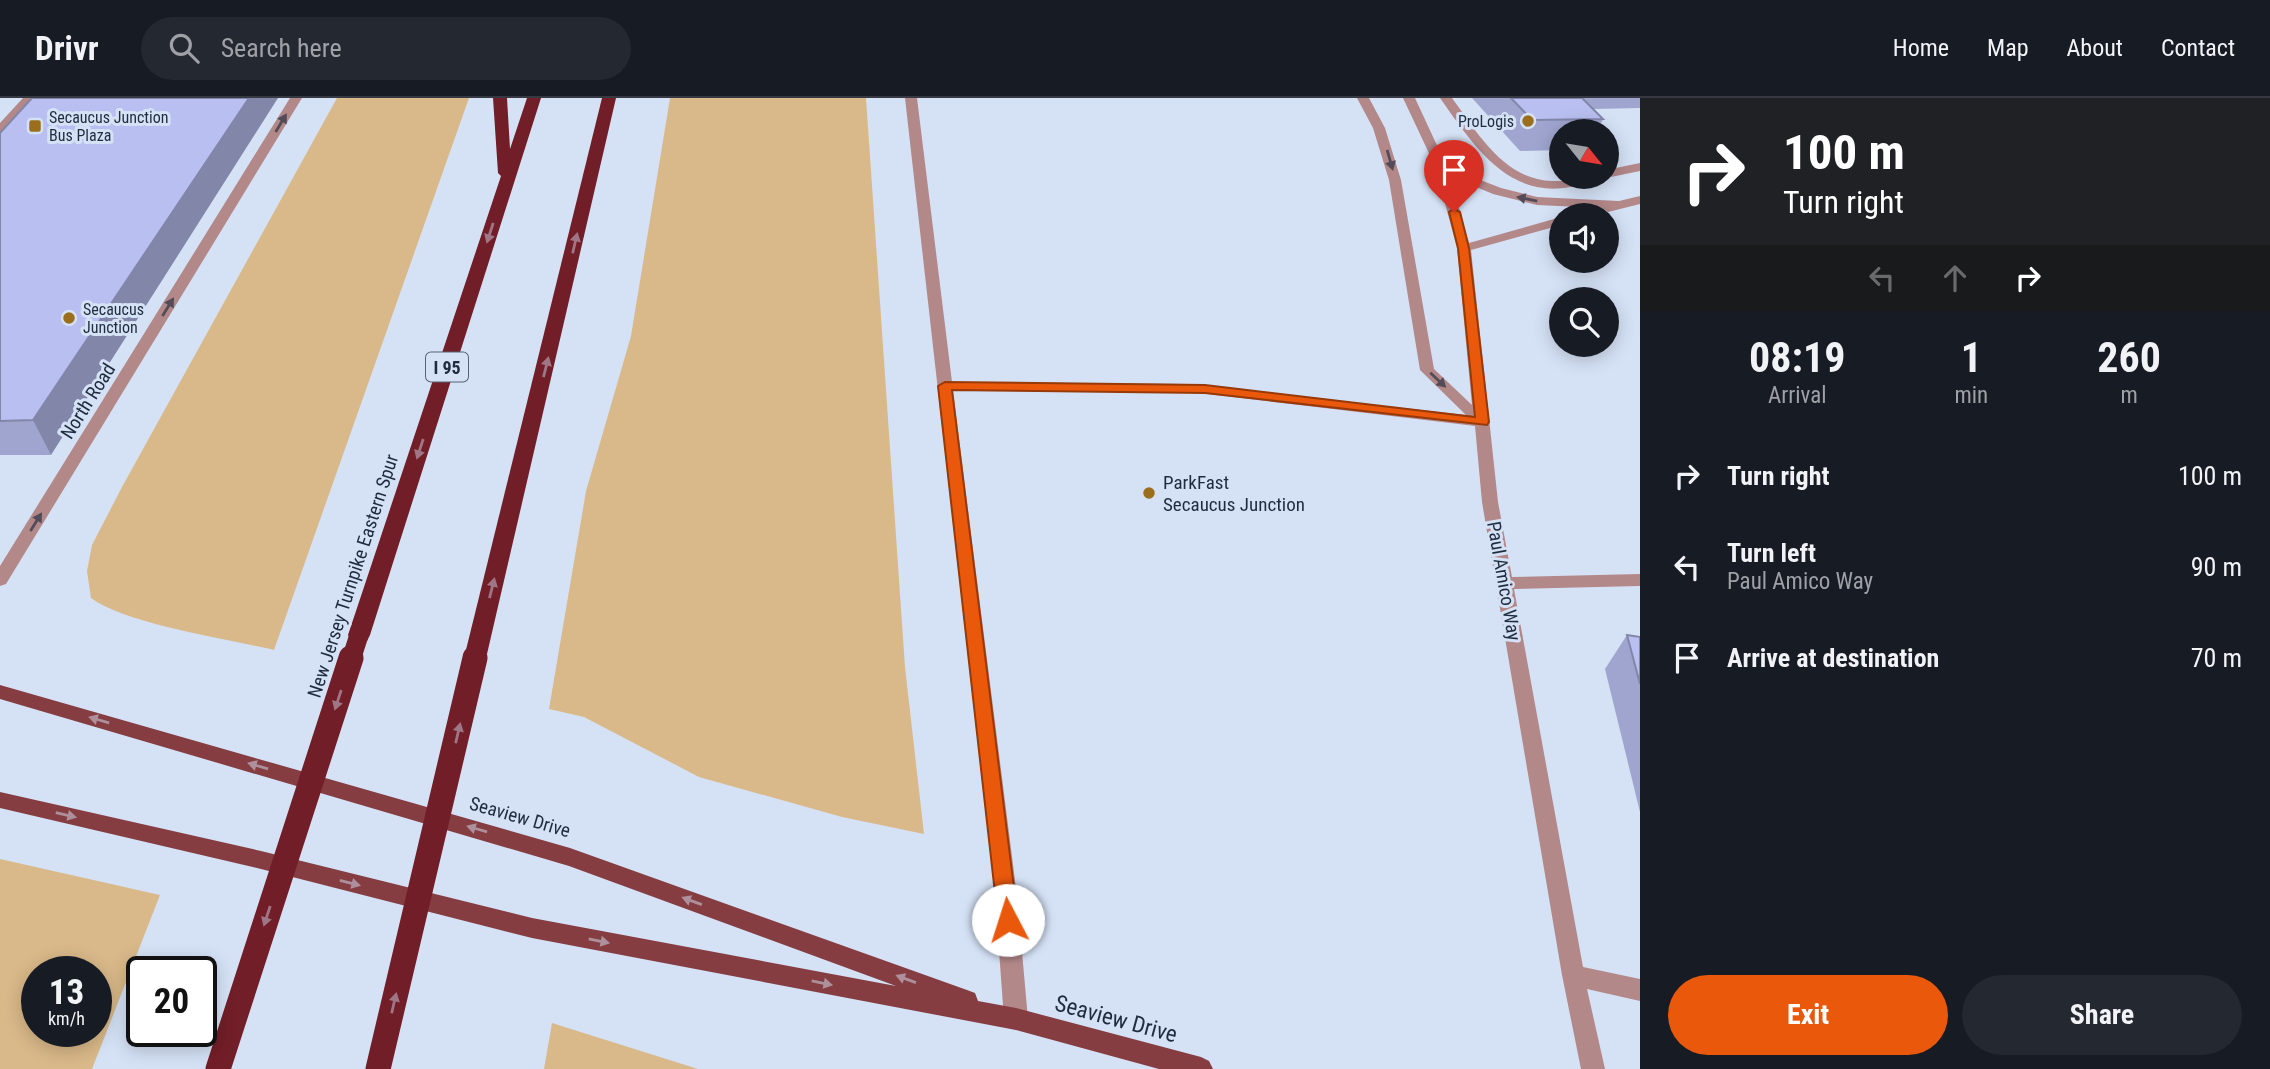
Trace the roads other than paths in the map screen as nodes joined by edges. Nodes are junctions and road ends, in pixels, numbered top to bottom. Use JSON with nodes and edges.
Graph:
{"nodes":[{"id":1,"x":29,"y":98,"type":"edge"},
{"id":2,"x":296,"y":98,"type":"edge"},
{"id":3,"x":500,"y":98,"type":"edge"},
{"id":4,"x":534,"y":98,"type":"edge"},
{"id":5,"x":609,"y":98,"type":"edge"},
{"id":6,"x":911,"y":98,"type":"edge"},
{"id":7,"x":1363,"y":98,"type":"edge"},
{"id":8,"x":1409,"y":98,"type":"edge"},
{"id":9,"x":1446,"y":98,"type":"edge"},
{"id":10,"x":0,"y":130,"type":"edge"},
{"id":11,"x":1640,"y":167,"type":"edge"},
{"id":12,"x":1441,"y":169,"type":"junction"},
{"id":13,"x":1619,"y":171,"type":"edge"},
{"id":14,"x":506,"y":185,"type":"junction"},
{"id":15,"x":1549,"y":185,"type":"edge"},
{"id":16,"x":1640,"y":200,"type":"edge"},
{"id":17,"x":1578,"y":203,"type":"edge"},
{"id":18,"x":1619,"y":205,"type":"edge"},
{"id":19,"x":1549,"y":223,"type":"edge"},
{"id":20,"x":1464,"y":248,"type":"junction"},
{"id":21,"x":945,"y":386,"type":"junction"},
{"id":22,"x":1482,"y":422,"type":"junction"},
{"id":23,"x":0,"y":580,"type":"edge"},
{"id":24,"x":1640,"y":580,"type":"edge"},
{"id":25,"x":1504,"y":583,"type":"junction"},
{"id":26,"x":0,"y":692,"type":"edge"},
{"id":27,"x":0,"y":800,"type":"edge"},
{"id":28,"x":1573,"y":975,"type":"junction"},
{"id":29,"x":1640,"y":990,"type":"edge"},
{"id":30,"x":1016,"y":1019,"type":"junction"},
{"id":31,"x":218,"y":1069,"type":"edge"},
{"id":32,"x":379,"y":1069,"type":"edge"},
{"id":33,"x":1201,"y":1069,"type":"edge"},
{"id":34,"x":1593,"y":1069,"type":"edge"}],
"edges":[{"from":1,"to":10,"type":"street"},
{"from":23,"to":2,"type":"street","name":"North Road","one_way":true},
{"from":3,"to":14,"type":"highway"},
{"from":4,"to":14,"type":"highway","name":"New Jersey Turnpike Eastern Spur","number":"I 95"},
{"from":32,"to":5,"type":"highway","one_way":true,"bridge":true},
{"from":6,"to":21,"type":"street"},
{"from":7,"to":22,"type":"street","one_way":true},
{"from":8,"to":12,"type":"street","name":"Paul Amico Way"},
{"from":9,"to":15,"type":"street"},
{"from":11,"to":13,"type":"street"},
{"from":17,"to":12,"type":"street","one_way":true},
{"from":12,"to":20,"type":"street","name":"Paul Amico Way"},
{"from":14,"to":31,"type":"highway","name":"New Jersey Turnpike Eastern Spur","number":"I 95","one_way":true,"bridge":true},
{"from":16,"to":18,"type":"street"},
{"from":19,"to":20,"type":"street"},
{"from":20,"to":22,"type":"street","name":"Paul Amico Way"},
{"from":21,"to":22,"type":"street"},
{"from":21,"to":30,"type":"street"},
{"from":22,"to":25,"type":"street","name":"Paul Amico Way"},
{"from":24,"to":25,"type":"street"},
{"from":25,"to":28,"type":"street","name":"Paul Amico Way"},
{"from":30,"to":26,"type":"main road","name":"Seaview Drive","one_way":true},
{"from":27,"to":30,"type":"main road","name":"Seaview Drive","one_way":true},
{"from":28,"to":29,"type":"street"},
{"from":28,"to":34,"type":"street","name":"Paul Amico Way"},
{"from":30,"to":33,"type":"main road","name":"Seaview Drive"}]}
